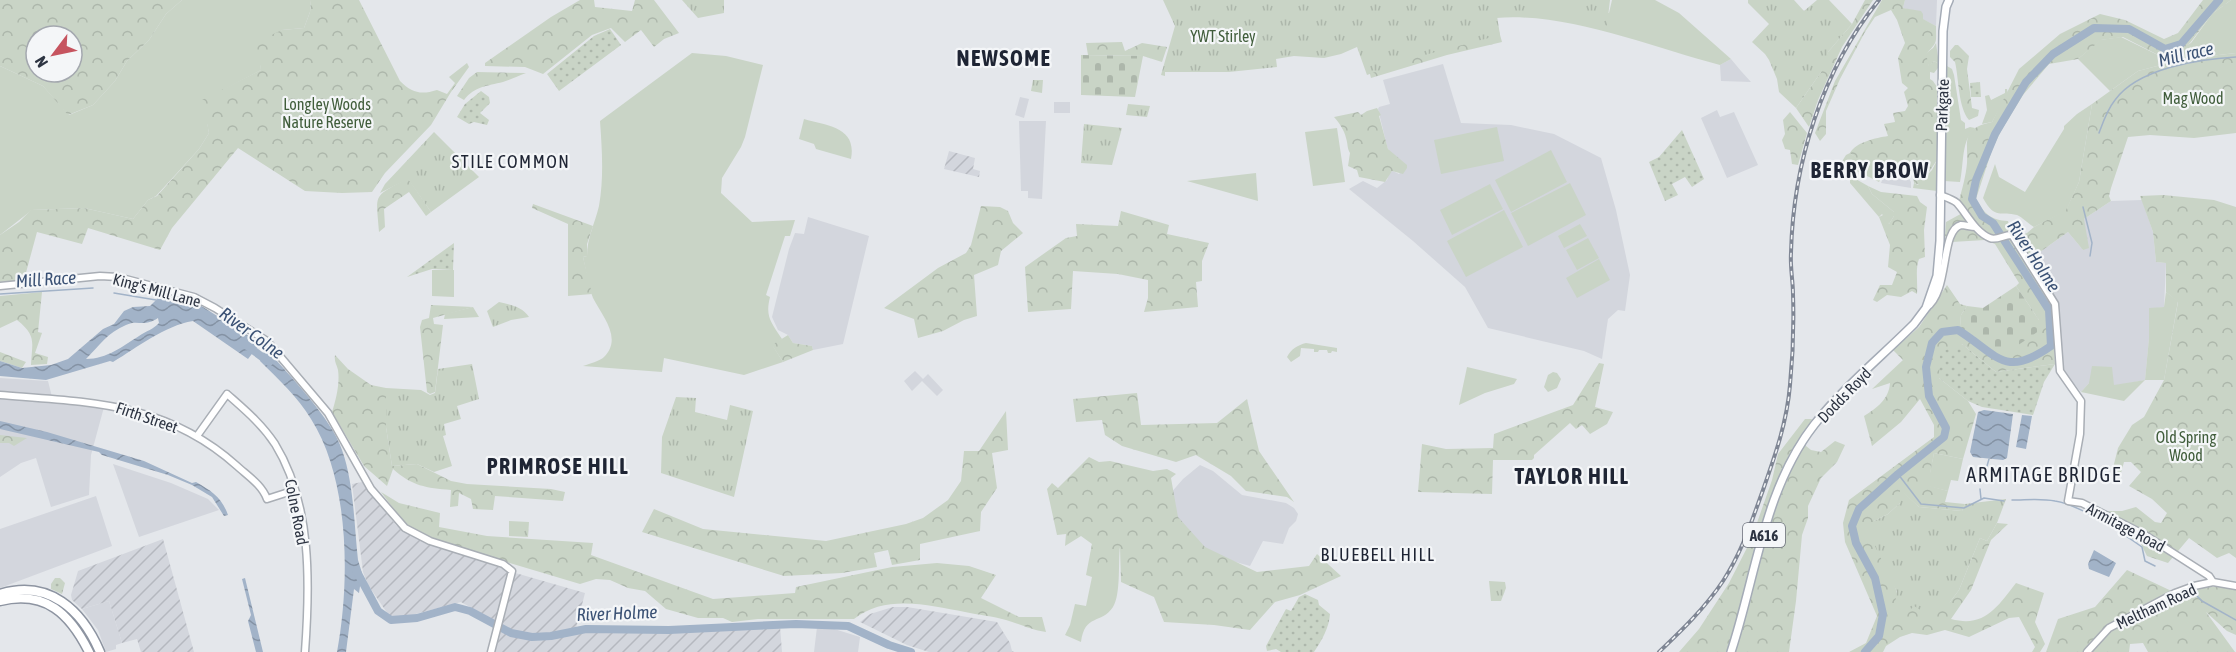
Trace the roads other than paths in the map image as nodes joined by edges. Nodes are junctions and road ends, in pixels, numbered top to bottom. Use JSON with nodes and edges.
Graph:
{"nodes":[{"id":1,"x":1949,"y":0,"type":"edge"},
{"id":2,"x":1940,"y":195,"type":"junction"},
{"id":3,"x":1976,"y":227,"type":"junction"},
{"id":4,"x":0,"y":286,"type":"edge"},
{"id":5,"x":1926,"y":308,"type":"junction"},
{"id":6,"x":0,"y":395,"type":"edge"},
{"id":7,"x":197,"y":436,"type":"junction"},
{"id":8,"x":295,"y":490,"type":"junction"},
{"id":9,"x":2213,"y":582,"type":"junction"},
{"id":10,"x":2236,"y":586,"type":"edge"},
{"id":11,"x":0,"y":594,"type":"edge"},
{"id":12,"x":0,"y":601,"type":"edge"},
{"id":13,"x":89,"y":652,"type":"edge"},
{"id":14,"x":99,"y":652,"type":"edge"},
{"id":15,"x":305,"y":652,"type":"edge"},
{"id":16,"x":491,"y":652,"type":"edge"},
{"id":17,"x":1731,"y":652,"type":"edge"},
{"id":18,"x":2087,"y":652,"type":"edge"}],
"edges":[{"from":1,"to":2,"type":"main road","name":"Parkgate","number":"A616"},
{"from":2,"to":3,"type":"main road"},
{"from":2,"to":5,"type":"main road","number":"A616"},
{"from":3,"to":5,"type":"main road"},
{"from":3,"to":9,"type":"main road","name":"Armitage Road"},
{"from":4,"to":16,"type":"main road","name":"King's Mill Lane"},
{"from":5,"to":17,"type":"main road","name":"Dodds Royd","number":"A616"},
{"from":6,"to":7,"type":"main road","name":"Firth Street"},
{"from":7,"to":8,"type":"main road","name":"Firth Street"},
{"from":7,"to":8,"type":"main road","name":"Colne Road"},
{"from":8,"to":15,"type":"main road","name":"Colne Road"},
{"from":9,"to":10,"type":"main road","name":"Meltham Road"},
{"from":9,"to":18,"type":"main road","name":"Meltham Road"},
{"from":11,"to":14,"type":"highway"},
{"from":12,"to":13,"type":"highway"}]}
